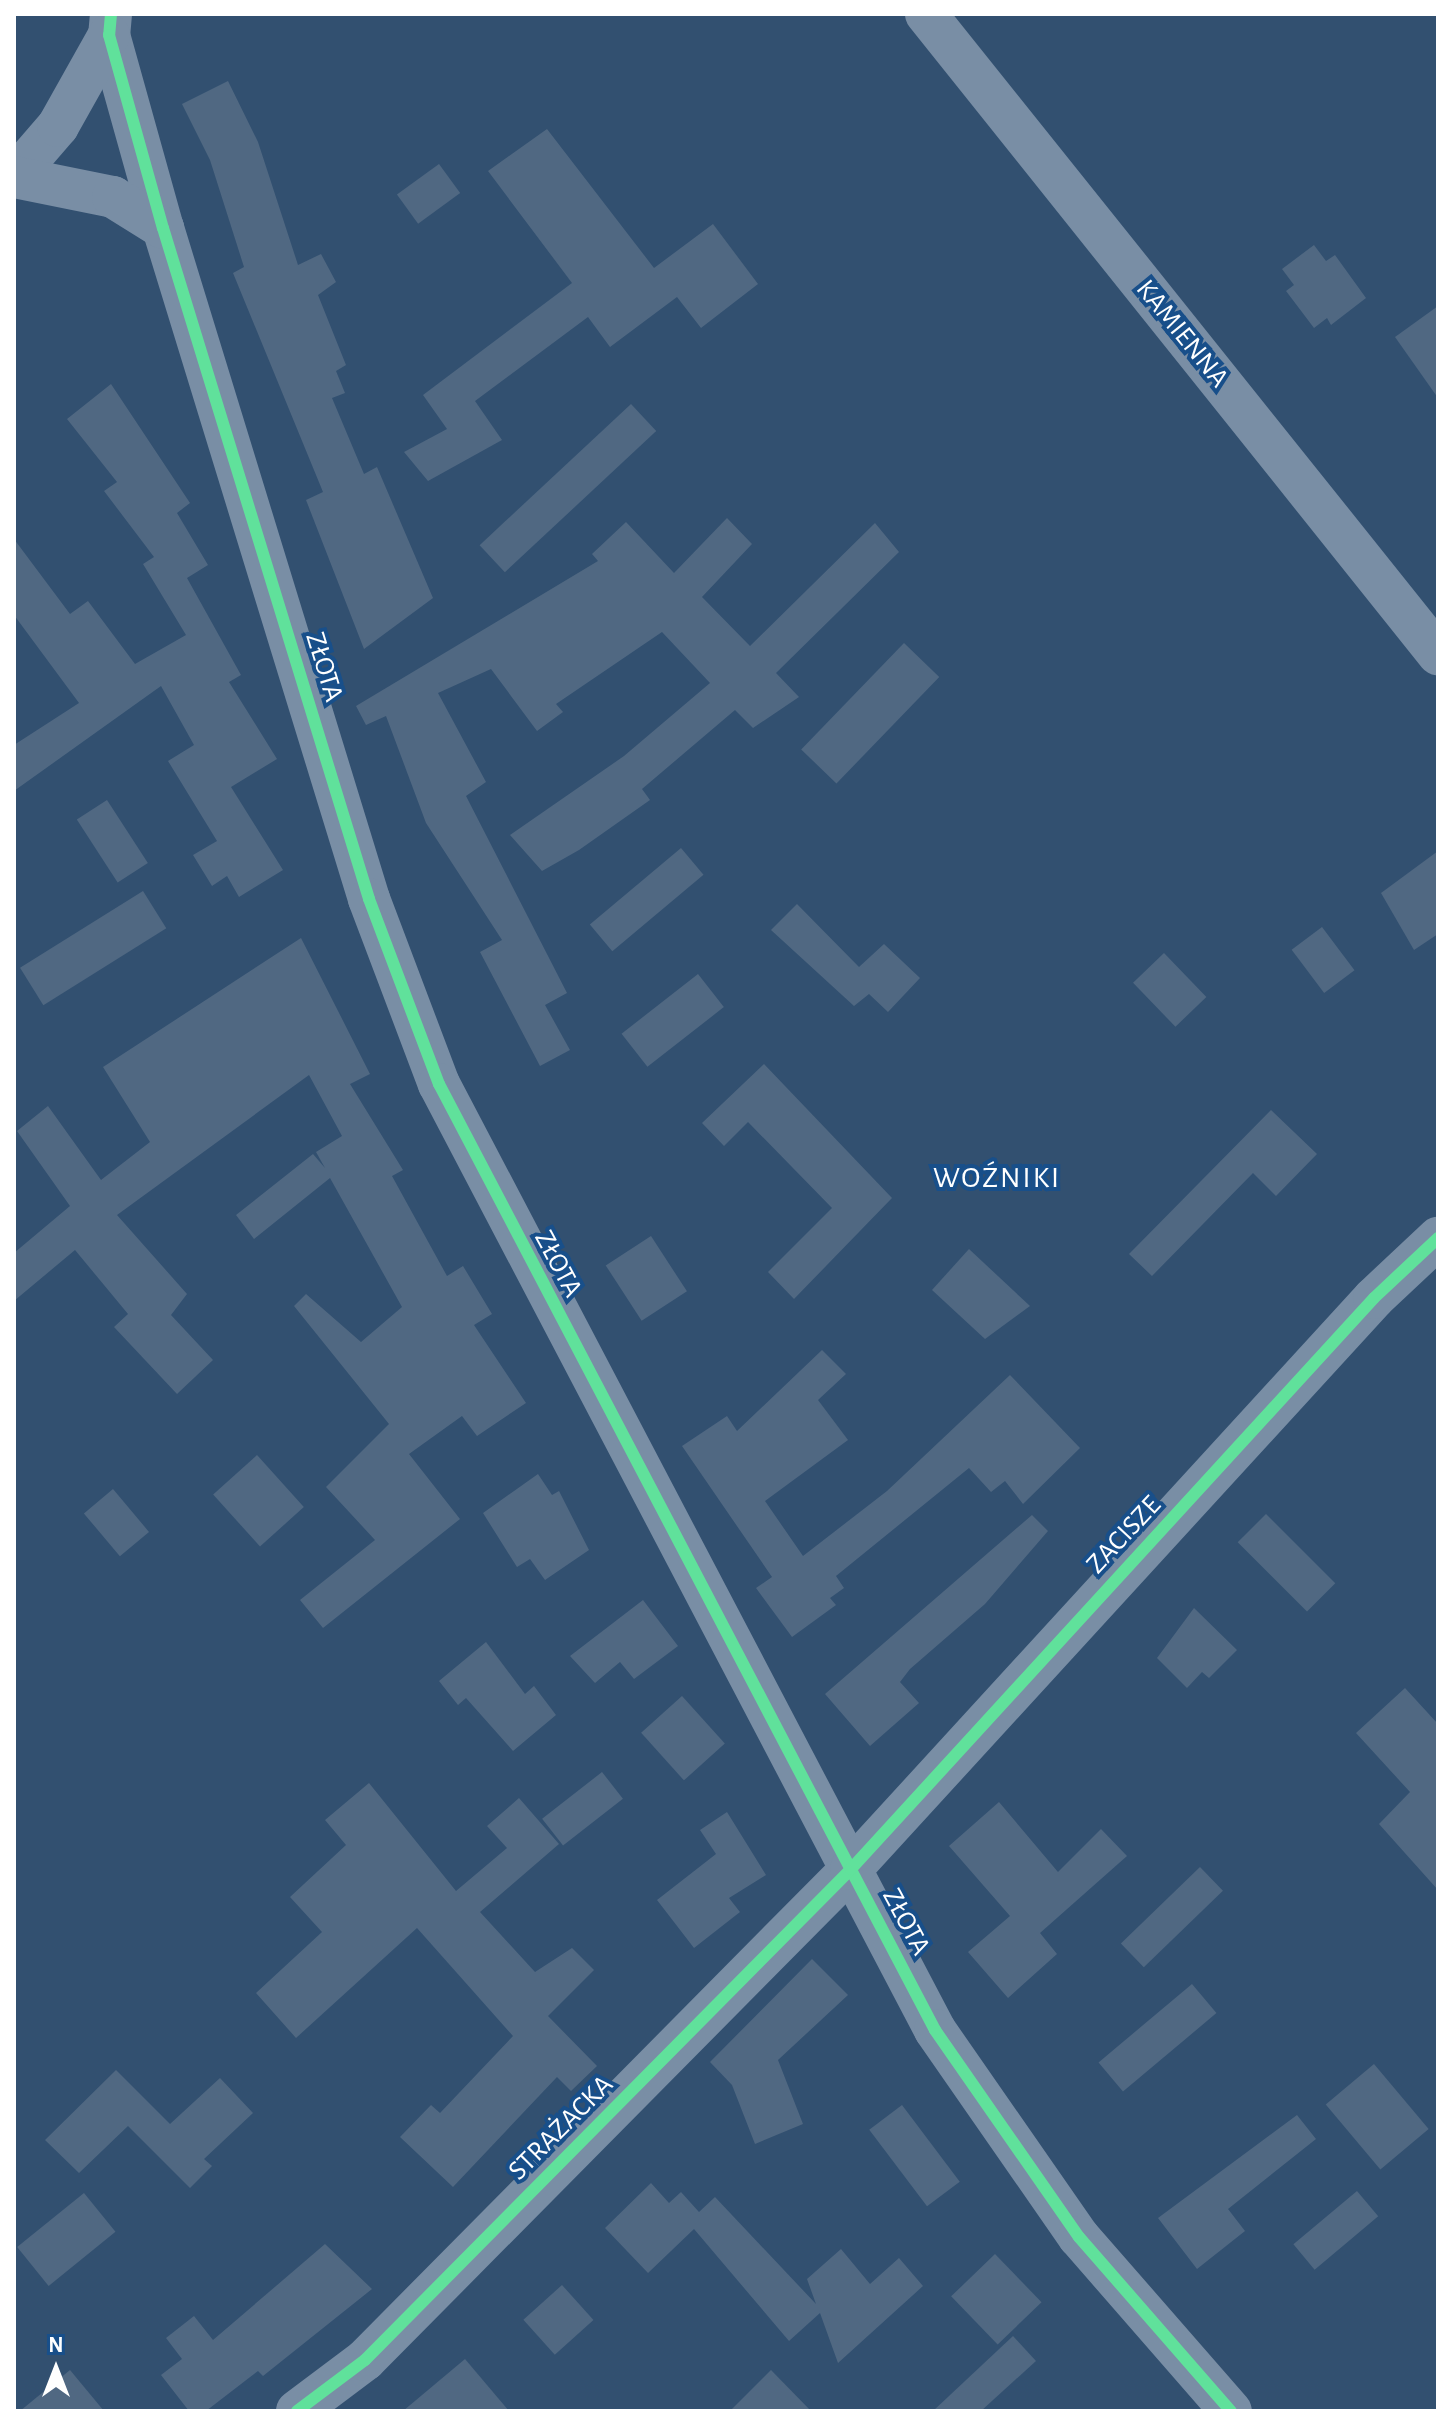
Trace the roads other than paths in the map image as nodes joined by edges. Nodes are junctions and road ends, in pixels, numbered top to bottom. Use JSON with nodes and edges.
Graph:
{"nodes":[{"id":1,"x":926,"y":14,"type":"edge"},
{"id":2,"x":110,"y":24,"type":"edge"},
{"id":3,"x":14,"y":177,"type":"edge"},
{"id":4,"x":163,"y":228,"type":"junction"},
{"id":5,"x":1438,"y":654,"type":"edge"},
{"id":6,"x":1438,"y":1238,"type":"edge"},
{"id":7,"x":851,"y":1869,"type":"junction"},
{"id":8,"x":297,"y":2411,"type":"edge"},
{"id":9,"x":1231,"y":2411,"type":"edge"}],
"edges":[{"from":1,"to":5,"type":"street","name":"KAMIENNA"},
{"from":2,"to":3,"type":"street"},
{"from":2,"to":4,"type":"street","name":"ZŁOTA"},
{"from":3,"to":4,"type":"street"},
{"from":4,"to":7,"type":"street","name":"ZŁOTA"},
{"from":6,"to":7,"type":"street","name":"ZACISZE"},
{"from":7,"to":8,"type":"street","name":"STRAŻACKA"},
{"from":7,"to":9,"type":"street","name":"ZŁOTA"}]}
